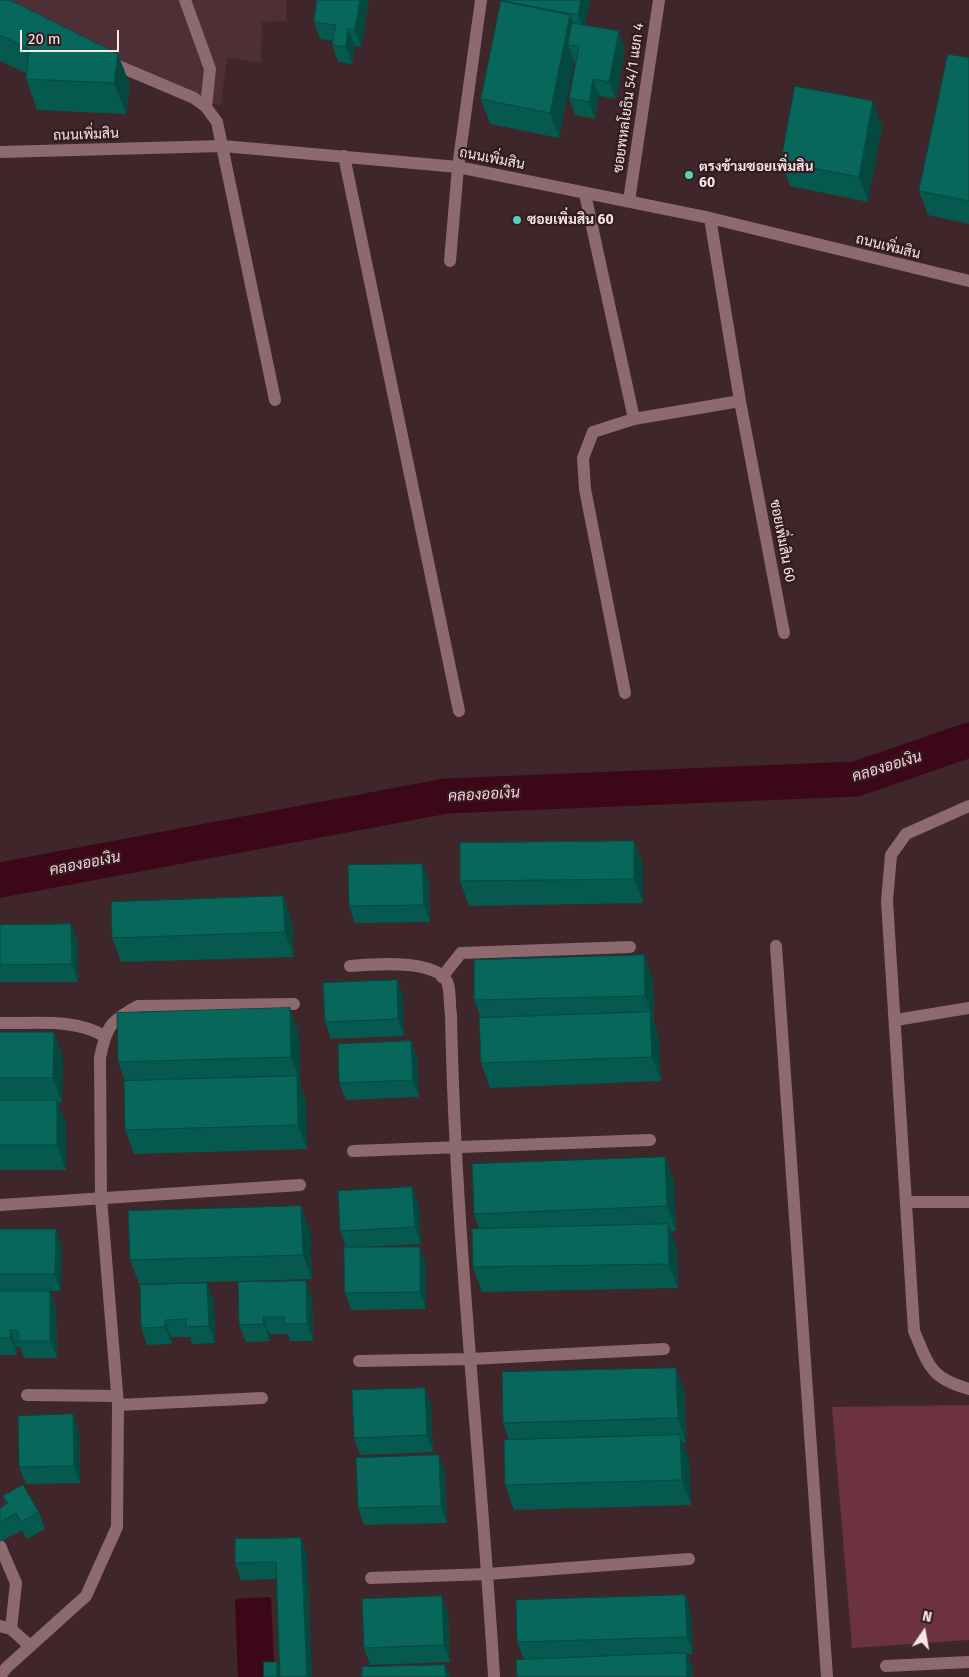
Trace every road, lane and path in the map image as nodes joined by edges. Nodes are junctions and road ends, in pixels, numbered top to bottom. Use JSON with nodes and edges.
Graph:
{"nodes":[{"id":1,"x":186,"y":0,"type":"edge"},
{"id":2,"x":481,"y":0,"type":"edge"},
{"id":3,"x":658,"y":0,"type":"edge"},
{"id":4,"x":100,"y":59,"type":"edge"},
{"id":5,"x":206,"y":107,"type":"junction"},
{"id":6,"x":223,"y":146,"type":"junction"},
{"id":7,"x":0,"y":152,"type":"edge"},
{"id":8,"x":344,"y":156,"type":"junction"},
{"id":9,"x":458,"y":167,"type":"junction"},
{"id":10,"x":585,"y":194,"type":"junction"},
{"id":11,"x":629,"y":201,"type":"junction"},
{"id":12,"x":710,"y":218,"type":"junction"},
{"id":13,"x":450,"y":261,"type":"dead end"},
{"id":14,"x":969,"y":281,"type":"edge"},
{"id":15,"x":275,"y":400,"type":"dead end"},
{"id":16,"x":740,"y":401,"type":"junction"},
{"id":17,"x":634,"y":419,"type":"junction"},
{"id":18,"x":784,"y":633,"type":"dead end"},
{"id":19,"x":625,"y":693,"type":"dead end"},
{"id":20,"x":459,"y":711,"type":"dead end"},
{"id":21,"x":969,"y":806,"type":"edge"},
{"id":22,"x":776,"y":946,"type":"dead end"},
{"id":23,"x":630,"y":947,"type":"dead end"},
{"id":24,"x":350,"y":966,"type":"dead end"},
{"id":25,"x":442,"y":977,"type":"junction"},
{"id":26,"x":294,"y":1004,"type":"dead end"},
{"id":27,"x":969,"y":1008,"type":"edge"},
{"id":28,"x":896,"y":1020,"type":"junction"},
{"id":29,"x":0,"y":1023,"type":"edge"},
{"id":30,"x":104,"y":1036,"type":"junction"},
{"id":31,"x":650,"y":1140,"type":"dead end"},
{"id":32,"x":457,"y":1147,"type":"junction"},
{"id":33,"x":353,"y":1151,"type":"dead end"},
{"id":34,"x":300,"y":1185,"type":"dead end"},
{"id":35,"x":102,"y":1198,"type":"junction"},
{"id":36,"x":907,"y":1202,"type":"junction"},
{"id":37,"x":969,"y":1202,"type":"edge"},
{"id":38,"x":0,"y":1205,"type":"edge"},
{"id":39,"x":664,"y":1349,"type":"dead end"},
{"id":40,"x":470,"y":1359,"type":"junction"},
{"id":41,"x":359,"y":1361,"type":"dead end"},
{"id":42,"x":969,"y":1389,"type":"edge"},
{"id":43,"x":27,"y":1395,"type":"dead end"},
{"id":44,"x":262,"y":1398,"type":"dead end"},
{"id":45,"x":117,"y":1400,"type":"junction"},
{"id":46,"x":0,"y":1546,"type":"edge"},
{"id":47,"x":688,"y":1559,"type":"dead end"},
{"id":48,"x":488,"y":1574,"type":"junction"},
{"id":49,"x":371,"y":1578,"type":"dead end"},
{"id":50,"x":6,"y":1627,"type":"edge"},
{"id":51,"x":30,"y":1646,"type":"junction"},
{"id":52,"x":969,"y":1662,"type":"edge"},
{"id":53,"x":886,"y":1666,"type":"dead end"},
{"id":54,"x":0,"y":1677,"type":"edge"},
{"id":55,"x":494,"y":1677,"type":"edge"},
{"id":56,"x":827,"y":1677,"type":"edge"}],
"edges":[{"from":1,"to":5,"type":"street"},
{"from":2,"to":9,"type":"street"},
{"from":3,"to":11,"type":"street","name":"ซอยพหลโยธิน 54/1 แยก 4"},
{"from":4,"to":5,"type":"street"},
{"from":5,"to":6,"type":"street"},
{"from":6,"to":7,"type":"street","name":"ถนนเพิ่มสิน"},
{"from":6,"to":8,"type":"street","name":"ถนนเพิ่มสิน"},
{"from":6,"to":15,"type":"street"},
{"from":8,"to":9,"type":"street","name":"ถนนเพิ่มสิน"},
{"from":8,"to":20,"type":"street"},
{"from":9,"to":10,"type":"street","name":"ถนนเพิ่มสิน"},
{"from":9,"to":13,"type":"street"},
{"from":10,"to":11,"type":"street","name":"ถนนเพิ่มสิน"},
{"from":10,"to":17,"type":"street"},
{"from":11,"to":12,"type":"street","name":"ถนนเพิ่มสิน"},
{"from":12,"to":14,"type":"street","name":"ถนนเพิ่มสิน"},
{"from":12,"to":16,"type":"street","name":"ซอยเพิ่มสิน 60"},
{"from":16,"to":17,"type":"street"},
{"from":16,"to":18,"type":"street","name":"ซอยเพิ่มสิน 60"},
{"from":17,"to":19,"type":"street"},
{"from":21,"to":28,"type":"street"},
{"from":22,"to":56,"type":"street"},
{"from":23,"to":25,"type":"street"},
{"from":24,"to":25,"type":"street"},
{"from":25,"to":32,"type":"street"},
{"from":26,"to":30,"type":"street"},
{"from":27,"to":28,"type":"street"},
{"from":28,"to":36,"type":"street"},
{"from":29,"to":30,"type":"street"},
{"from":30,"to":35,"type":"street"},
{"from":31,"to":32,"type":"street"},
{"from":32,"to":33,"type":"street"},
{"from":32,"to":40,"type":"street"},
{"from":34,"to":35,"type":"street"},
{"from":35,"to":38,"type":"street"},
{"from":35,"to":45,"type":"street"},
{"from":36,"to":37,"type":"street"},
{"from":36,"to":42,"type":"street"},
{"from":39,"to":40,"type":"street"},
{"from":40,"to":41,"type":"street"},
{"from":40,"to":48,"type":"street"},
{"from":43,"to":45,"type":"street"},
{"from":44,"to":45,"type":"street"},
{"from":45,"to":51,"type":"street"},
{"from":46,"to":50,"type":"street"},
{"from":47,"to":48,"type":"street"},
{"from":48,"to":49,"type":"street"},
{"from":48,"to":55,"type":"street"},
{"from":50,"to":51,"type":"street"},
{"from":51,"to":54,"type":"street"},
{"from":52,"to":53,"type":"street"}]}
